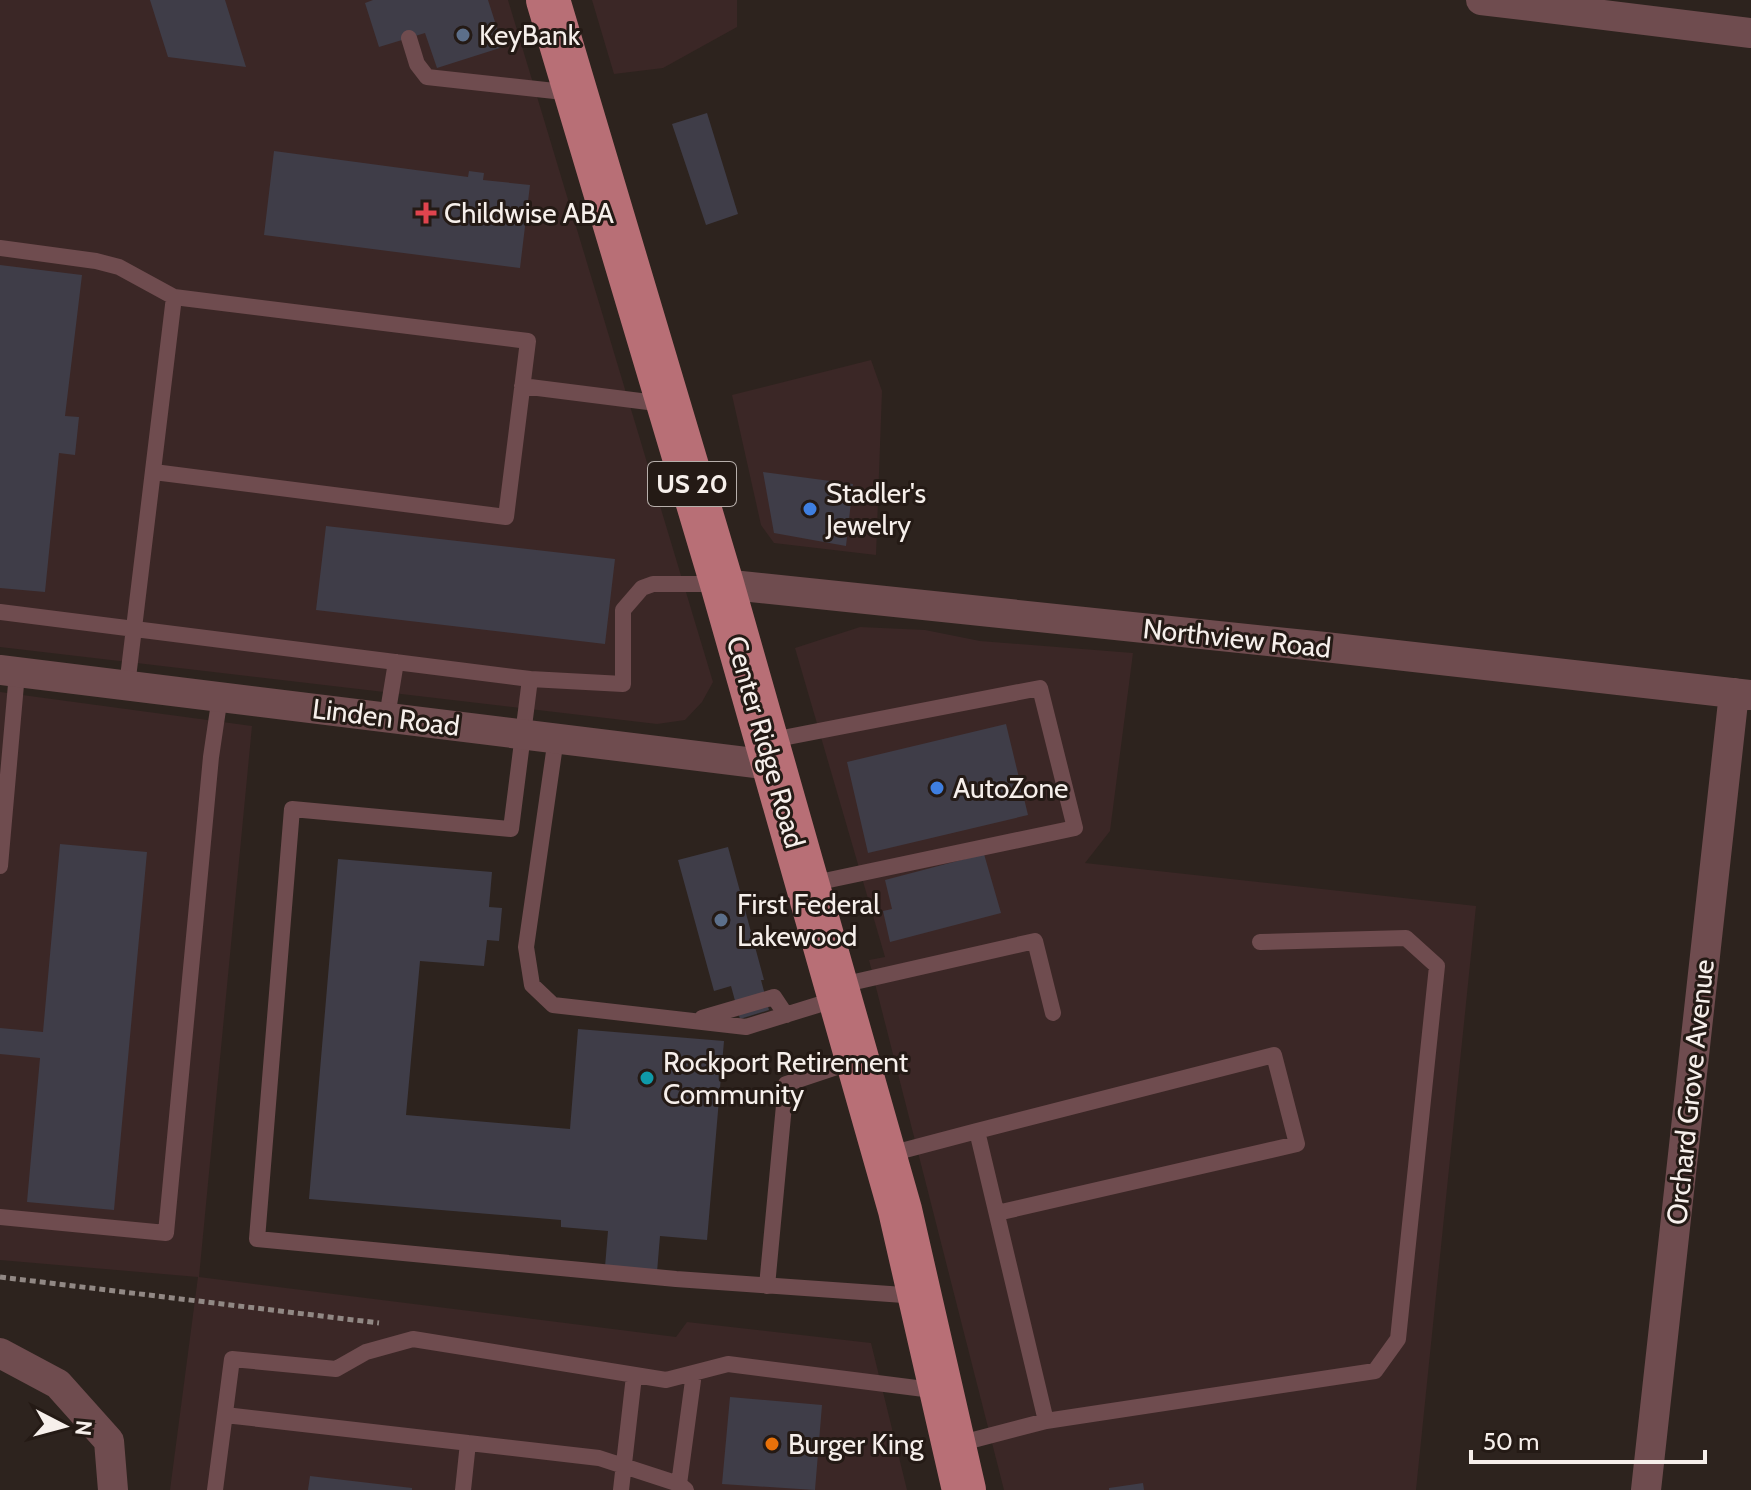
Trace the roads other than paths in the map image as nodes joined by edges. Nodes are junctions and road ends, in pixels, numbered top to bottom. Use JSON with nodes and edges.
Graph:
{"nodes":[{"id":1,"x":548,"y":0,"type":"edge"},
{"id":2,"x":1481,"y":0,"type":"edge"},
{"id":3,"x":1751,"y":33,"type":"edge"},
{"id":4,"x":409,"y":38,"type":"dead end"},
{"id":5,"x":575,"y":93,"type":"junction"},
{"id":6,"x":0,"y":248,"type":"edge"},
{"id":7,"x":174,"y":297,"type":"junction"},
{"id":8,"x":522,"y":386,"type":"junction"},
{"id":9,"x":668,"y":404,"type":"junction"},
{"id":10,"x":154,"y":472,"type":"junction"},
{"id":11,"x":722,"y":584,"type":"junction"},
{"id":12,"x":0,"y":612,"type":"edge"},
{"id":13,"x":134,"y":629,"type":"junction"},
{"id":14,"x":396,"y":662,"type":"junction"},
{"id":15,"x":8,"y":672,"type":"edge"},
{"id":16,"x":530,"y":679,"type":"junction"},
{"id":17,"x":127,"y":686,"type":"junction"},
{"id":18,"x":1742,"y":694,"type":"edge"},
{"id":19,"x":220,"y":696,"type":"junction"},
{"id":20,"x":387,"y":717,"type":"junction"},
{"id":21,"x":522,"y":734,"type":"junction"},
{"id":22,"x":556,"y":738,"type":"junction"},
{"id":23,"x":768,"y":753,"type":"junction"},
{"id":24,"x":0,"y":866,"type":"edge"},
{"id":25,"x":806,"y":884,"type":"junction"},
{"id":26,"x":1260,"y":942,"type":"dead end"},
{"id":27,"x":837,"y":992,"type":"junction"},
{"id":28,"x":1053,"y":1013,"type":"dead end"},
{"id":29,"x":857,"y":1060,"type":"junction"},
{"id":30,"x":977,"y":1131,"type":"junction"},
{"id":31,"x":884,"y":1156,"type":"junction"},
{"id":32,"x":997,"y":1213,"type":"junction"},
{"id":33,"x":0,"y":1217,"type":"edge"},
{"id":34,"x":767,"y":1286,"type":"junction"},
{"id":35,"x":920,"y":1296,"type":"junction"},
{"id":36,"x":0,"y":1353,"type":"edge"},
{"id":37,"x":694,"y":1373,"type":"junction"},
{"id":38,"x":634,"y":1376,"type":"junction"},
{"id":39,"x":942,"y":1391,"type":"junction"},
{"id":40,"x":225,"y":1415,"type":"junction"},
{"id":41,"x":1046,"y":1421,"type":"junction"},
{"id":42,"x":468,"y":1443,"type":"junction"},
{"id":43,"x":954,"y":1445,"type":"junction"},
{"id":44,"x":622,"y":1467,"type":"junction"},
{"id":45,"x":682,"y":1487,"type":"edge"},
{"id":46,"x":113,"y":1490,"type":"edge"},
{"id":47,"x":215,"y":1490,"type":"edge"},
{"id":48,"x":463,"y":1490,"type":"edge"},
{"id":49,"x":621,"y":1490,"type":"edge"},
{"id":50,"x":964,"y":1490,"type":"edge"},
{"id":51,"x":1646,"y":1490,"type":"edge"}],
"edges":[{"from":1,"to":5,"type":"main road","name":"Center Ridge Road","number":"US 20"},
{"from":2,"to":3,"type":"street"},
{"from":4,"to":5,"type":"lane"},
{"from":5,"to":9,"type":"main road","name":"Center Ridge Road","number":"US 20"},
{"from":6,"to":7,"type":"lane"},
{"from":7,"to":8,"type":"lane"},
{"from":7,"to":10,"type":"lane"},
{"from":8,"to":9,"type":"lane"},
{"from":8,"to":10,"type":"lane"},
{"from":9,"to":11,"type":"main road","name":"Center Ridge Road","number":"US 20"},
{"from":10,"to":13,"type":"lane"},
{"from":11,"to":16,"type":"lane"},
{"from":11,"to":18,"type":"street","name":"Northview Road"},
{"from":11,"to":23,"type":"main road","name":"Center Ridge Road","number":"US 20"},
{"from":12,"to":13,"type":"lane"},
{"from":13,"to":14,"type":"lane"},
{"from":13,"to":17,"type":"lane"},
{"from":14,"to":16,"type":"lane"},
{"from":14,"to":20,"type":"lane"},
{"from":15,"to":17,"type":"street","name":"Linden Road"},
{"from":15,"to":24,"type":"lane"},
{"from":16,"to":21,"type":"lane"},
{"from":17,"to":19,"type":"street","name":"Linden Road"},
{"from":18,"to":51,"type":"street","name":"Orchard Grove Avenue"},
{"from":19,"to":20,"type":"street","name":"Linden Road"},
{"from":19,"to":33,"type":"lane"},
{"from":20,"to":21,"type":"street","name":"Linden Road"},
{"from":21,"to":22,"type":"street","name":"Linden Road"},
{"from":21,"to":34,"type":"lane"},
{"from":22,"to":23,"type":"street","name":"Linden Road"},
{"from":22,"to":27,"type":"lane"},
{"from":23,"to":25,"type":"main road","name":"Center Ridge Road","number":"US 20"},
{"from":23,"to":25,"type":"lane"},
{"from":25,"to":27,"type":"main road","name":"Center Ridge Road","number":"US 20"},
{"from":26,"to":41,"type":"lane"},
{"from":27,"to":28,"type":"lane"},
{"from":27,"to":29,"type":"main road","name":"Center Ridge Road","number":"US 20"},
{"from":29,"to":31,"type":"main road","name":"Center Ridge Road","number":"US 20"},
{"from":29,"to":34,"type":"lane"},
{"from":30,"to":31,"type":"lane"},
{"from":30,"to":32,"type":"lane"},
{"from":30,"to":32,"type":"lane"},
{"from":31,"to":35,"type":"main road","name":"Center Ridge Road","number":"US 20"},
{"from":32,"to":41,"type":"lane"},
{"from":34,"to":35,"type":"lane"},
{"from":35,"to":39,"type":"main road","name":"Center Ridge Road","number":"US 20"},
{"from":36,"to":46,"type":"street"},
{"from":37,"to":38,"type":"lane"},
{"from":37,"to":39,"type":"lane"},
{"from":37,"to":45,"type":"lane"},
{"from":38,"to":40,"type":"lane"},
{"from":38,"to":44,"type":"lane"},
{"from":39,"to":43,"type":"main road","name":"Center Ridge Road","number":"US 20"},
{"from":40,"to":42,"type":"lane"},
{"from":40,"to":47,"type":"lane"},
{"from":41,"to":43,"type":"lane"},
{"from":42,"to":44,"type":"lane"},
{"from":42,"to":48,"type":"lane"},
{"from":43,"to":50,"type":"main road","name":"Center Ridge Road","number":"US 20"},
{"from":44,"to":45,"type":"lane"},
{"from":44,"to":49,"type":"lane"}]}
